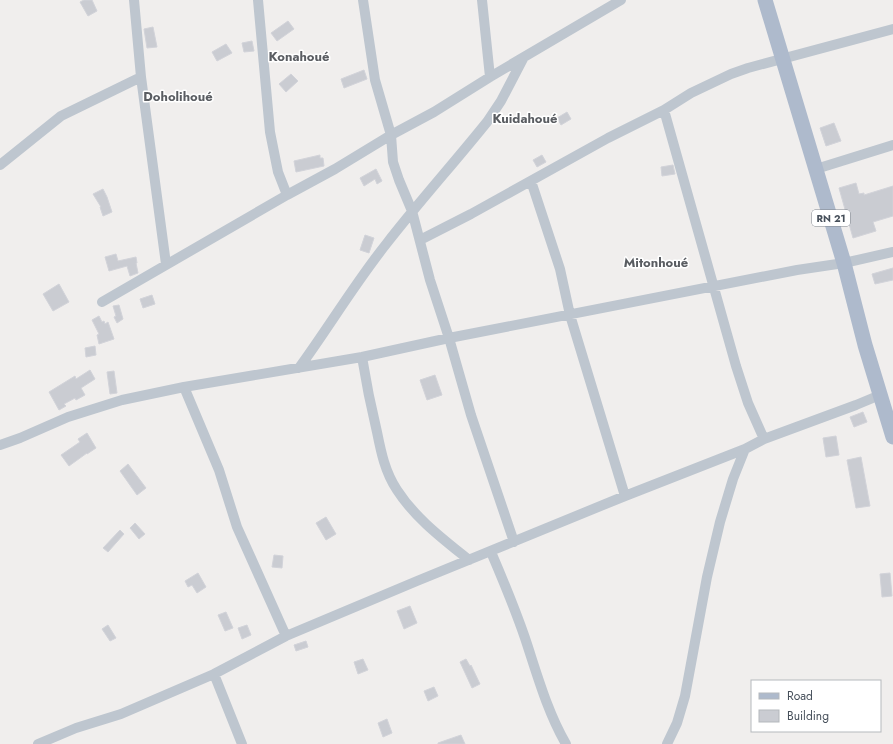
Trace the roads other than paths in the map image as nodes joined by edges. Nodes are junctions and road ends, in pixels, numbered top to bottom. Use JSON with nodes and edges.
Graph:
{"nodes":[{"id":1,"x":134,"y":0,"type":"edge"},
{"id":2,"x":258,"y":0,"type":"edge"},
{"id":3,"x":364,"y":0,"type":"edge"},
{"id":4,"x":482,"y":0,"type":"edge"},
{"id":5,"x":621,"y":0,"type":"edge"},
{"id":6,"x":765,"y":0,"type":"edge"},
{"id":7,"x":606,"y":4,"type":"edge"},
{"id":8,"x":893,"y":29,"type":"edge"},
{"id":9,"x":524,"y":57,"type":"junction"},
{"id":10,"x":783,"y":58,"type":"junction"},
{"id":11,"x":141,"y":77,"type":"junction"},
{"id":12,"x":490,"y":77,"type":"junction"},
{"id":13,"x":664,"y":110,"type":"junction"},
{"id":14,"x":391,"y":135,"type":"junction"},
{"id":15,"x":893,"y":145,"type":"edge"},
{"id":16,"x":0,"y":165,"type":"edge"},
{"id":17,"x":816,"y":170,"type":"junction"},
{"id":18,"x":531,"y":181,"type":"junction"},
{"id":19,"x":287,"y":195,"type":"junction"},
{"id":20,"x":412,"y":211,"type":"junction"},
{"id":21,"x":420,"y":240,"type":"junction"},
{"id":22,"x":893,"y":252,"type":"edge"},
{"id":23,"x":844,"y":262,"type":"junction"},
{"id":24,"x":166,"y":264,"type":"junction"},
{"id":25,"x":714,"y":286,"type":"junction"},
{"id":26,"x":102,"y":302,"type":"dead end"},
{"id":27,"x":570,"y":314,"type":"junction"},
{"id":28,"x":449,"y":338,"type":"junction"},
{"id":29,"x":362,"y":357,"type":"junction"},
{"id":30,"x":299,"y":368,"type":"junction"},
{"id":31,"x":184,"y":387,"type":"junction"},
{"id":32,"x":880,"y":395,"type":"junction"},
{"id":33,"x":893,"y":437,"type":"edge"},
{"id":34,"x":764,"y":439,"type":"junction"},
{"id":35,"x":0,"y":445,"type":"edge"},
{"id":36,"x":745,"y":449,"type":"junction"},
{"id":37,"x":626,"y":496,"type":"junction"},
{"id":38,"x":514,"y":542,"type":"junction"},
{"id":39,"x":491,"y":552,"type":"junction"},
{"id":40,"x":469,"y":560,"type":"junction"},
{"id":41,"x":286,"y":636,"type":"junction"},
{"id":42,"x":214,"y":674,"type":"junction"},
{"id":43,"x":38,"y":744,"type":"edge"},
{"id":44,"x":242,"y":744,"type":"edge"},
{"id":45,"x":566,"y":744,"type":"edge"},
{"id":46,"x":667,"y":744,"type":"edge"}],
"edges":[{"from":1,"to":11,"type":"street"},
{"from":2,"to":19,"type":"street"},
{"from":3,"to":14,"type":"street"},
{"from":4,"to":12,"type":"street"},
{"from":5,"to":7,"type":"street"},
{"from":6,"to":10,"type":"main road","number":"RN 21"},
{"from":7,"to":9,"type":"street"},
{"from":8,"to":10,"type":"street"},
{"from":9,"to":12,"type":"street"},
{"from":9,"to":20,"type":"street"},
{"from":10,"to":13,"type":"street"},
{"from":10,"to":17,"type":"main road","number":"RN 21"},
{"from":11,"to":16,"type":"street"},
{"from":11,"to":24,"type":"street"},
{"from":12,"to":14,"type":"street"},
{"from":13,"to":18,"type":"street"},
{"from":13,"to":25,"type":"street"},
{"from":14,"to":19,"type":"street"},
{"from":14,"to":20,"type":"street"},
{"from":15,"to":17,"type":"street"},
{"from":17,"to":23,"type":"main road","number":"RN 21"},
{"from":18,"to":21,"type":"street"},
{"from":18,"to":27,"type":"street"},
{"from":19,"to":24,"type":"street"},
{"from":20,"to":21,"type":"street"},
{"from":20,"to":30,"type":"street"},
{"from":21,"to":28,"type":"street"},
{"from":22,"to":23,"type":"street"},
{"from":23,"to":25,"type":"street"},
{"from":23,"to":32,"type":"main road","number":"RN 21"},
{"from":24,"to":26,"type":"street"},
{"from":25,"to":27,"type":"street"},
{"from":25,"to":34,"type":"street"},
{"from":27,"to":28,"type":"street"},
{"from":27,"to":37,"type":"street"},
{"from":28,"to":29,"type":"street"},
{"from":28,"to":38,"type":"street"},
{"from":29,"to":30,"type":"street"},
{"from":29,"to":40,"type":"street"},
{"from":30,"to":31,"type":"street"},
{"from":31,"to":35,"type":"street"},
{"from":31,"to":41,"type":"street"},
{"from":32,"to":33,"type":"main road","number":"RN 21"},
{"from":32,"to":34,"type":"street"},
{"from":34,"to":36,"type":"street"},
{"from":36,"to":37,"type":"street"},
{"from":36,"to":46,"type":"street"},
{"from":37,"to":38,"type":"street"},
{"from":38,"to":39,"type":"street"},
{"from":39,"to":40,"type":"street"},
{"from":39,"to":45,"type":"street"},
{"from":40,"to":41,"type":"street"},
{"from":41,"to":42,"type":"street"},
{"from":42,"to":43,"type":"street"},
{"from":42,"to":44,"type":"street"}]}
